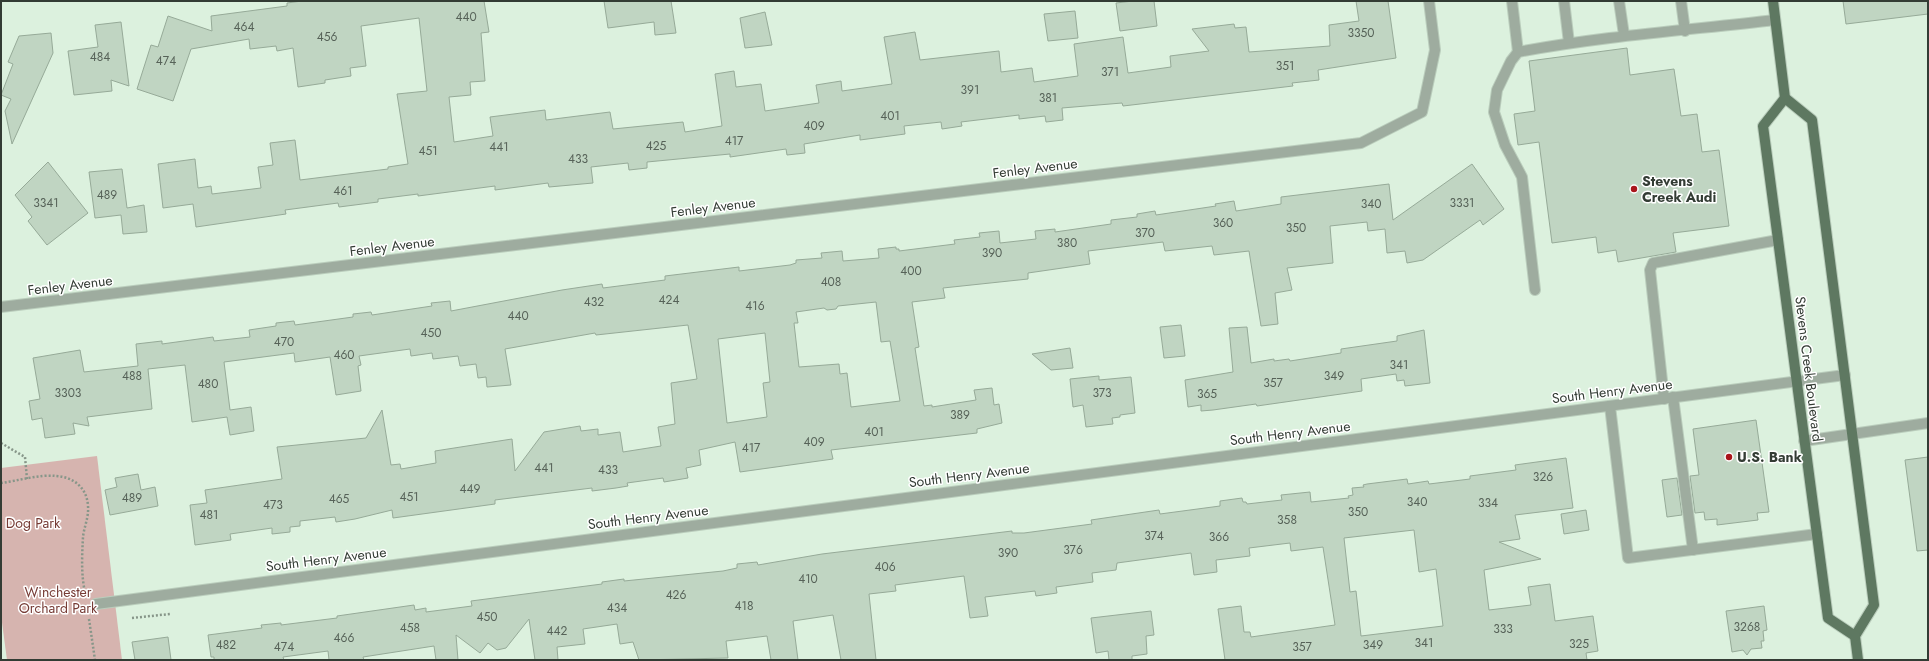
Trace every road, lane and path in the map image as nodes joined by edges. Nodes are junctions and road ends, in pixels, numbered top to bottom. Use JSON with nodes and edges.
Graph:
{"nodes":[{"id":1,"x":1429,"y":1,"type":"edge"},
{"id":2,"x":1512,"y":1,"type":"edge"},
{"id":3,"x":1564,"y":1,"type":"edge"},
{"id":4,"x":1619,"y":1,"type":"edge"},
{"id":5,"x":1681,"y":1,"type":"edge"},
{"id":6,"x":1773,"y":1,"type":"edge"},
{"id":7,"x":1775,"y":20,"type":"junction"},
{"id":8,"x":1685,"y":31,"type":"junction"},
{"id":9,"x":1624,"y":35,"type":"junction"},
{"id":10,"x":1569,"y":43,"type":"junction"},
{"id":11,"x":1518,"y":52,"type":"junction"},
{"id":12,"x":1785,"y":98,"type":"junction"},
{"id":13,"x":1778,"y":240,"type":"junction"},
{"id":14,"x":1535,"y":290,"type":"dead end"},
{"id":15,"x":1,"y":307,"type":"edge"},
{"id":16,"x":1845,"y":375,"type":"junction"},
{"id":17,"x":1797,"y":381,"type":"junction"},
{"id":18,"x":1668,"y":398,"type":"junction"},
{"id":19,"x":1610,"y":406,"type":"junction"},
{"id":20,"x":1928,"y":423,"type":"edge"},
{"id":21,"x":1853,"y":434,"type":"junction"},
{"id":22,"x":1804,"y":441,"type":"junction"},
{"id":23,"x":1,"y":443,"type":"edge"},
{"id":24,"x":27,"y":479,"type":"junction"},
{"id":25,"x":1,"y":483,"type":"edge"},
{"id":26,"x":1817,"y":534,"type":"junction"},
{"id":27,"x":1692,"y":550,"type":"junction"},
{"id":28,"x":86,"y":594,"type":"dead end"},
{"id":29,"x":96,"y":604,"type":"dead end"},
{"id":30,"x":89,"y":614,"type":"dead end"},
{"id":31,"x":170,"y":614,"type":"dead end"},
{"id":32,"x":132,"y":618,"type":"dead end"},
{"id":33,"x":1855,"y":636,"type":"junction"},
{"id":34,"x":96,"y":660,"type":"edge"},
{"id":35,"x":1858,"y":660,"type":"edge"}],
"edges":[{"from":1,"to":15,"type":"street","name":"Fenley Avenue"},
{"from":2,"to":11,"type":"street"},
{"from":3,"to":10,"type":"street"},
{"from":4,"to":9,"type":"street"},
{"from":5,"to":8,"type":"street"},
{"from":6,"to":7,"type":"main road"},
{"from":7,"to":8,"type":"street"},
{"from":7,"to":12,"type":"main road"},
{"from":8,"to":9,"type":"street"},
{"from":9,"to":10,"type":"street"},
{"from":10,"to":11,"type":"street"},
{"from":11,"to":14,"type":"street"},
{"from":12,"to":13,"type":"main road","name":"Stevens Creek Boulevard"},
{"from":12,"to":16,"type":"main road"},
{"from":13,"to":17,"type":"main road","name":"Stevens Creek Boulevard"},
{"from":13,"to":18,"type":"street"},
{"from":16,"to":17,"type":"street","name":"South Henry Avenue"},
{"from":16,"to":21,"type":"main road"},
{"from":17,"to":18,"type":"street","name":"South Henry Avenue"},
{"from":17,"to":22,"type":"main road","name":"Stevens Creek Boulevard"},
{"from":18,"to":19,"type":"street","name":"South Henry Avenue"},
{"from":18,"to":27,"type":"street"},
{"from":19,"to":27,"type":"street"},
{"from":19,"to":29,"type":"street","name":"South Henry Avenue"},
{"from":20,"to":21,"type":"street"},
{"from":21,"to":22,"type":"street"},
{"from":21,"to":33,"type":"main road"},
{"from":22,"to":26,"type":"main road","name":"Stevens Creek Boulevard"},
{"from":23,"to":24,"type":"path"},
{"from":24,"to":25,"type":"path"},
{"from":24,"to":28,"type":"path"},
{"from":26,"to":27,"type":"street"},
{"from":26,"to":33,"type":"main road","name":"Stevens Creek Boulevard"},
{"from":30,"to":34,"type":"path"},
{"from":31,"to":32,"type":"path"},
{"from":33,"to":35,"type":"main road"}]}
